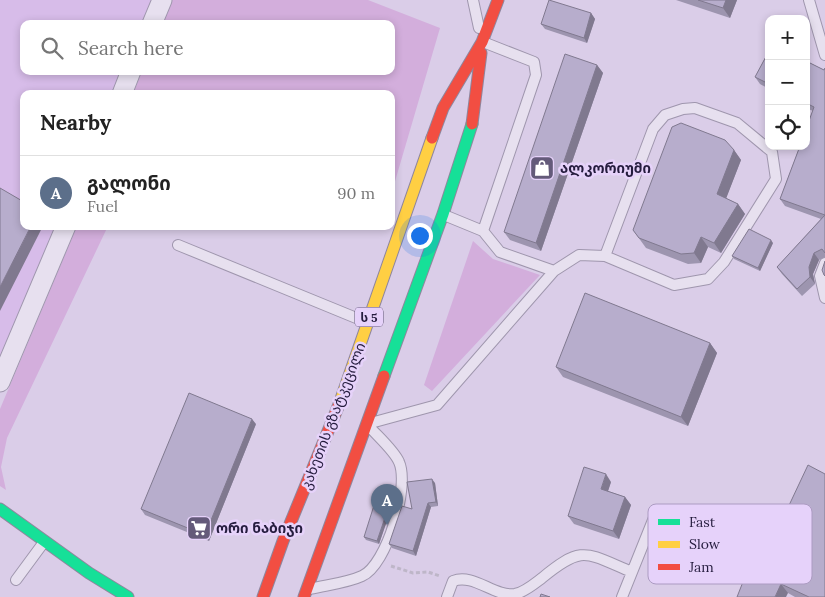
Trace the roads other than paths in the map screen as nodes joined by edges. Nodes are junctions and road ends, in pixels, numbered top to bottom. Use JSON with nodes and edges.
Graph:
{"nodes":[{"id":1,"x":162,"y":0,"type":"edge"},
{"id":2,"x":473,"y":0,"type":"edge"},
{"id":3,"x":498,"y":0,"type":"edge"},
{"id":4,"x":809,"y":0,"type":"edge"},
{"id":5,"x":154,"y":20,"type":"edge"},
{"id":6,"x":482,"y":42,"type":"junction"},
{"id":7,"x":825,"y":56,"type":"edge"},
{"id":8,"x":130,"y":75,"type":"edge"},
{"id":9,"x":124,"y":90,"type":"edge"},
{"id":10,"x":443,"y":214,"type":"junction"},
{"id":11,"x":64,"y":230,"type":"edge"},
{"id":12,"x":483,"y":232,"type":"junction"},
{"id":13,"x":178,"y":245,"type":"dead end"},
{"id":14,"x":605,"y":256,"type":"junction"},
{"id":15,"x":825,"y":263,"type":"edge"},
{"id":16,"x":554,"y":271,"type":"junction"},
{"id":17,"x":825,"y":298,"type":"edge"},
{"id":18,"x":367,"y":322,"type":"junction"},
{"id":19,"x":0,"y":382,"type":"edge"},
{"id":20,"x":367,"y":424,"type":"junction"},
{"id":21,"x":0,"y":509,"type":"edge"},
{"id":22,"x":648,"y":532,"type":"edge"},
{"id":23,"x":283,"y":541,"type":"junction"},
{"id":24,"x":45,"y":542,"type":"junction"},
{"id":25,"x":632,"y":572,"type":"junction"},
{"id":26,"x":16,"y":580,"type":"dead end"},
{"id":27,"x":112,"y":587,"type":"junction"},
{"id":28,"x":252,"y":592,"type":"dead end"},
{"id":29,"x":306,"y":593,"type":"edge"},
{"id":30,"x":105,"y":597,"type":"edge"},
{"id":31,"x":128,"y":597,"type":"edge"},
{"id":32,"x":263,"y":597,"type":"edge"},
{"id":33,"x":447,"y":597,"type":"edge"},
{"id":34,"x":622,"y":597,"type":"edge"}],
"edges":[{"from":1,"to":5,"type":"street"},
{"from":2,"to":6,"type":"lane"},
{"from":3,"to":6,"type":"main road","name":"კახეთის გზატკეცილი","number":"ს 5"},
{"from":4,"to":7,"type":"lane"},
{"from":6,"to":10,"type":"main road","name":"კახეთის გზატკეცილი","number":"ს 5"},
{"from":6,"to":12,"type":"lane"},
{"from":6,"to":18,"type":"main road","name":"კახეთის გზატკეცილი","number":"ს 5"},
{"from":8,"to":9,"type":"street"},
{"from":10,"to":12,"type":"lane"},
{"from":10,"to":20,"type":"main road","name":"კახეთის გზატკეცილი","number":"ს 5"},
{"from":11,"to":19,"type":"street"},
{"from":12,"to":16,"type":"lane"},
{"from":13,"to":18,"type":"lane"},
{"from":14,"to":14,"type":"lane"},
{"from":14,"to":16,"type":"lane"},
{"from":15,"to":17,"type":"lane"},
{"from":16,"to":20,"type":"lane"},
{"from":18,"to":23,"type":"main road","name":"კახეთის გზატკეცილი","number":"ს 5"},
{"from":20,"to":29,"type":"main road","name":"კახეთის გზატკეცილი","number":"ს 5"},
{"from":20,"to":29,"type":"lane"},
{"from":21,"to":24,"type":"main road"},
{"from":22,"to":25,"type":"lane"},
{"from":23,"to":28,"type":"main road"},
{"from":23,"to":32,"type":"main road","name":"კახეთის გზატკეცილი","number":"ს 5"},
{"from":24,"to":26,"type":"lane"},
{"from":24,"to":27,"type":"main road"},
{"from":25,"to":33,"type":"lane"},
{"from":25,"to":34,"type":"lane"},
{"from":27,"to":30,"type":"lane"},
{"from":27,"to":31,"type":"main road"}]}
